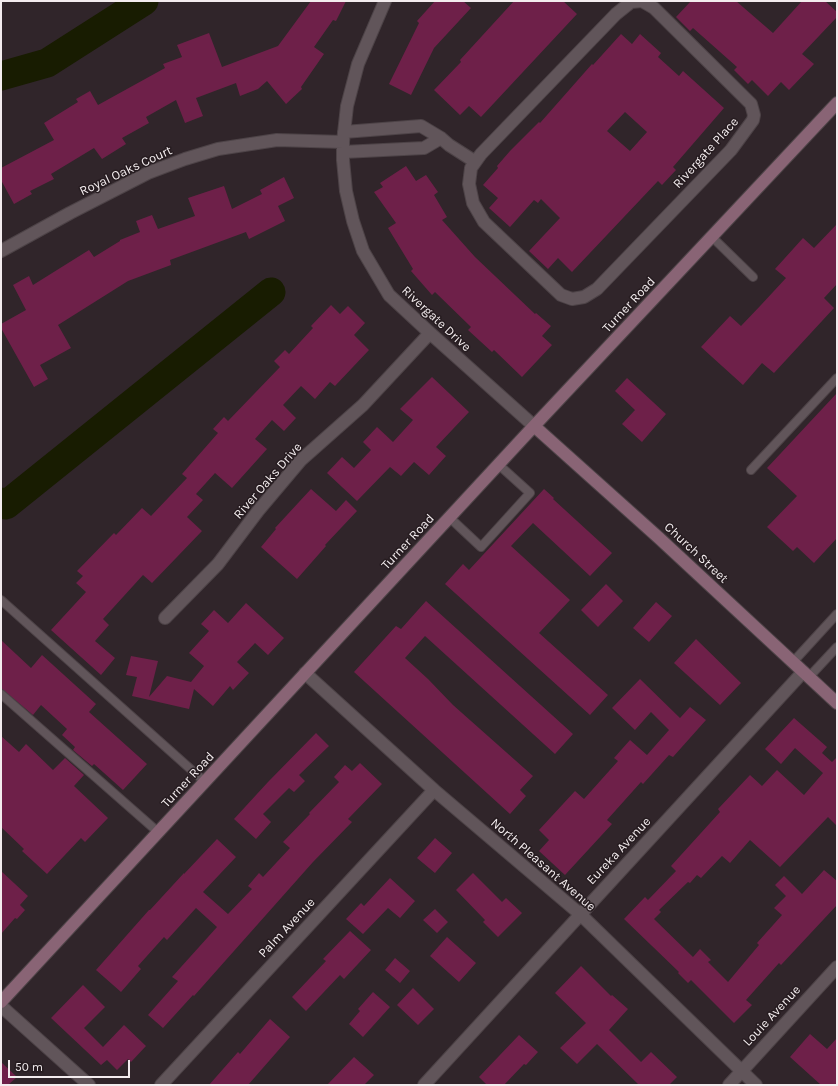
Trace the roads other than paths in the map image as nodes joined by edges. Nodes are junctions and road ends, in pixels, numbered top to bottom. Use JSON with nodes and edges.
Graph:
{"nodes":[{"id":1,"x":385,"y":1,"type":"edge"},
{"id":2,"x":837,"y":103,"type":"edge"},
{"id":3,"x":441,"y":138,"type":"junction"},
{"id":4,"x":343,"y":142,"type":"junction"},
{"id":5,"x":474,"y":161,"type":"junction"},
{"id":6,"x":712,"y":237,"type":"junction"},
{"id":7,"x":1,"y":251,"type":"edge"},
{"id":8,"x":753,"y":277,"type":"dead end"},
{"id":9,"x":430,"y":333,"type":"junction"},
{"id":10,"x":837,"y":378,"type":"edge"},
{"id":11,"x":534,"y":426,"type":"junction"},
{"id":12,"x":499,"y":465,"type":"junction"},
{"id":13,"x":751,"y":470,"type":"dead end"},
{"id":14,"x":450,"y":518,"type":"junction"},
{"id":15,"x":1,"y":600,"type":"edge"},
{"id":16,"x":837,"y":614,"type":"edge"},
{"id":17,"x":165,"y":618,"type":"dead end"},
{"id":18,"x":837,"y":647,"type":"edge"},
{"id":19,"x":793,"y":662,"type":"junction"},
{"id":20,"x":305,"y":673,"type":"junction"},
{"id":21,"x":806,"y":675,"type":"junction"},
{"id":22,"x":1,"y":694,"type":"edge"},
{"id":23,"x":837,"y":703,"type":"edge"},
{"id":24,"x":205,"y":782,"type":"junction"},
{"id":25,"x":434,"y":790,"type":"junction"},
{"id":26,"x":158,"y":832,"type":"junction"},
{"id":27,"x":580,"y":914,"type":"junction"},
{"id":28,"x":837,"y":967,"type":"edge"},
{"id":29,"x":1,"y":1002,"type":"edge"},
{"id":30,"x":1,"y":1006,"type":"edge"},
{"id":31,"x":741,"y":1071,"type":"junction"},
{"id":32,"x":89,"y":1085,"type":"edge"},
{"id":33,"x":161,"y":1085,"type":"edge"},
{"id":34,"x":424,"y":1085,"type":"edge"},
{"id":35,"x":728,"y":1085,"type":"edge"},
{"id":36,"x":756,"y":1085,"type":"edge"}],
"edges":[{"from":1,"to":4,"type":"street","name":"Rivergate Drive"},
{"from":2,"to":6,"type":"main road","name":"Turner Road"},
{"from":3,"to":4,"type":"street"},
{"from":3,"to":4,"type":"street"},
{"from":3,"to":5,"type":"street"},
{"from":4,"to":7,"type":"street","name":"Royal Oaks Court"},
{"from":4,"to":9,"type":"street","name":"Rivergate Drive"},
{"from":5,"to":5,"type":"street","name":"Rivergate Place"},
{"from":6,"to":8,"type":"lane"},
{"from":6,"to":11,"type":"main road","name":"Turner Road"},
{"from":9,"to":11,"type":"street","name":"Rivergate Drive"},
{"from":9,"to":17,"type":"street","name":"River Oaks Drive"},
{"from":10,"to":13,"type":"lane"},
{"from":11,"to":12,"type":"main road","name":"Turner Road"},
{"from":11,"to":19,"type":"main road","name":"Church Street"},
{"from":12,"to":14,"type":"main road","name":"Turner Road"},
{"from":12,"to":14,"type":"lane"},
{"from":14,"to":20,"type":"main road","name":"Turner Road"},
{"from":15,"to":24,"type":"lane"},
{"from":16,"to":19,"type":"lane"},
{"from":18,"to":21,"type":"lane"},
{"from":19,"to":21,"type":"main road","name":"Church Street"},
{"from":20,"to":24,"type":"main road","name":"Turner Road"},
{"from":20,"to":25,"type":"street","name":"North Pleasant Avenue"},
{"from":21,"to":23,"type":"main road","name":"Church Street"},
{"from":21,"to":27,"type":"street","name":"Eureka Avenue"},
{"from":22,"to":26,"type":"lane"},
{"from":24,"to":26,"type":"main road","name":"Turner Road"},
{"from":25,"to":27,"type":"street","name":"North Pleasant Avenue"},
{"from":25,"to":33,"type":"street","name":"Palm Avenue"},
{"from":26,"to":29,"type":"main road","name":"Turner Road"},
{"from":27,"to":31,"type":"street","name":"North Pleasant Avenue"},
{"from":27,"to":34,"type":"street","name":"Eureka Avenue"},
{"from":28,"to":31,"type":"street","name":"Louie Avenue"},
{"from":30,"to":32,"type":"street"},
{"from":31,"to":35,"type":"street","name":"Louie Avenue"},
{"from":31,"to":36,"type":"street","name":"North Pleasant Avenue"}]}
